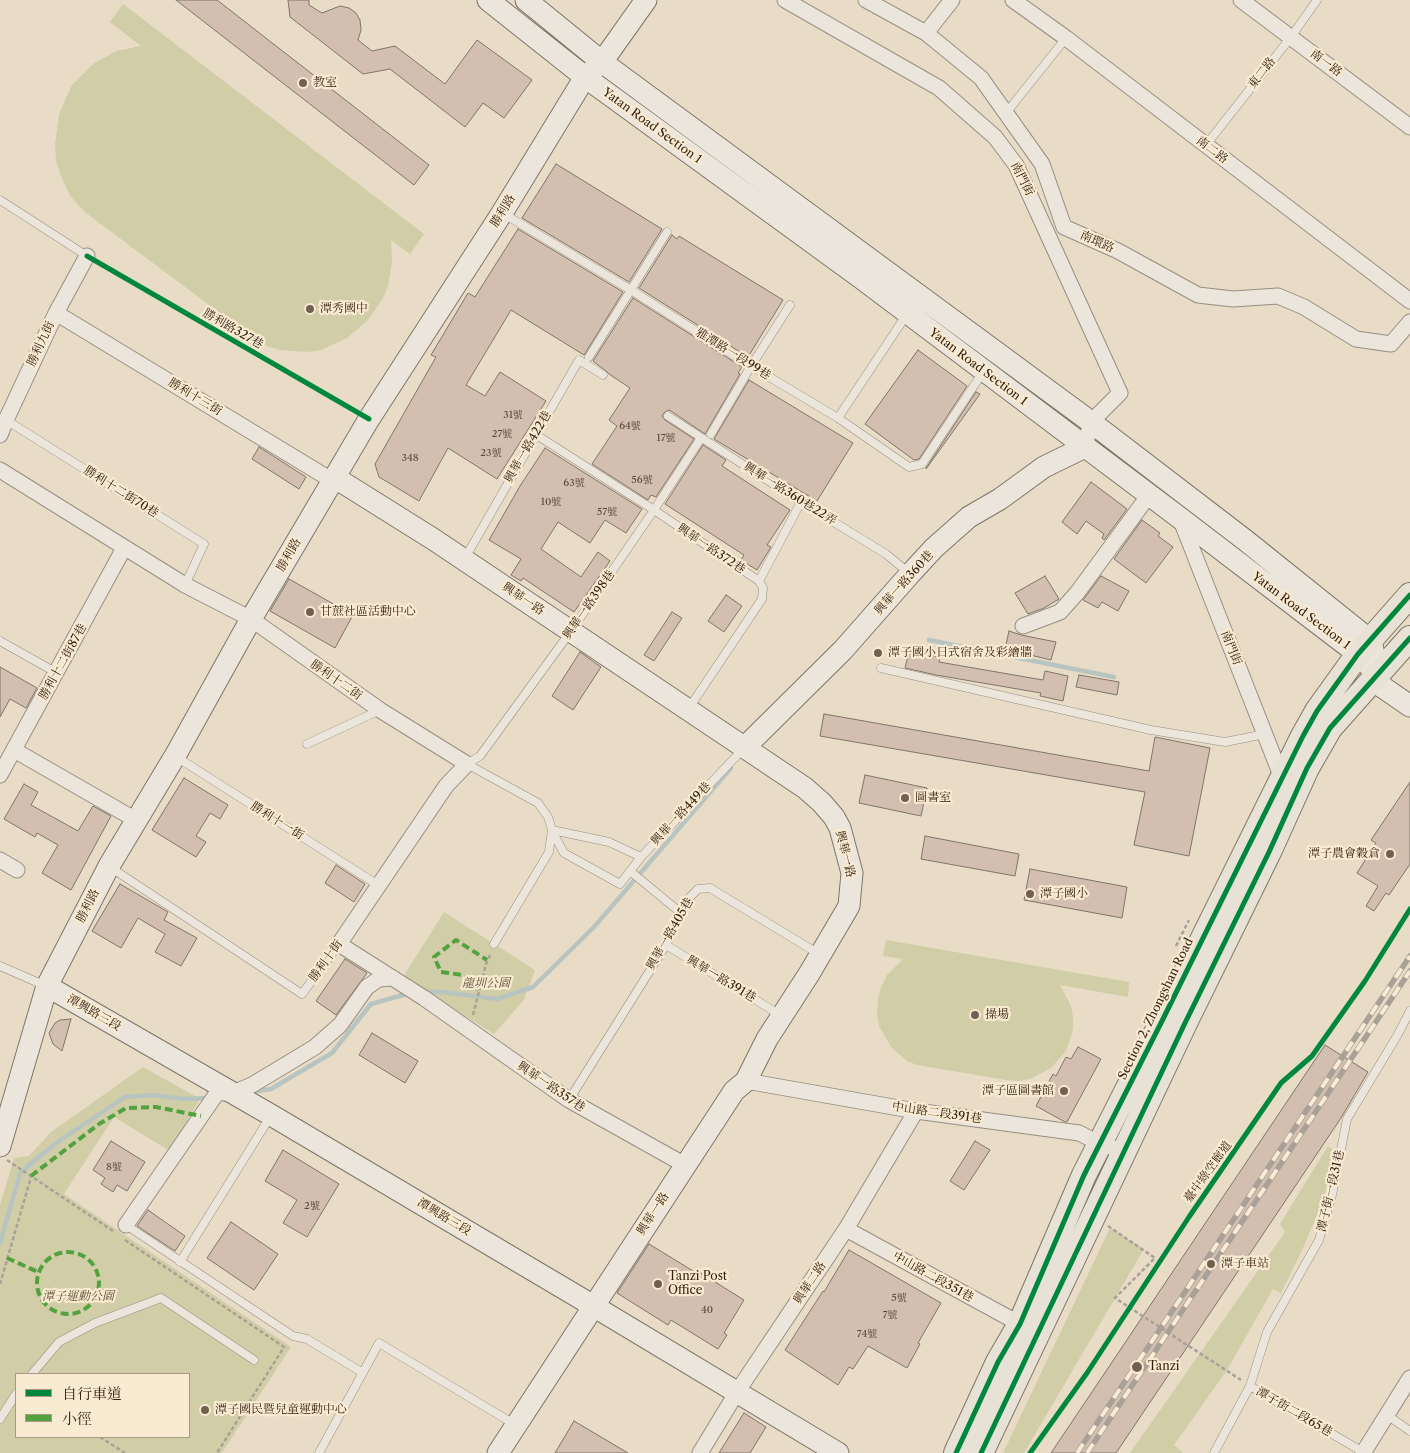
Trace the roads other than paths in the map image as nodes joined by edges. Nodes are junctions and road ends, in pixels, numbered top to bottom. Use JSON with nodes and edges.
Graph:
{"nodes":[{"id":1,"x":488,"y":0,"type":"edge"},
{"id":2,"x":526,"y":0,"type":"edge"},
{"id":3,"x":646,"y":0,"type":"edge"},
{"id":4,"x":785,"y":0,"type":"edge"},
{"id":5,"x":866,"y":0,"type":"edge"},
{"id":6,"x":952,"y":0,"type":"edge"},
{"id":7,"x":1013,"y":0,"type":"edge"},
{"id":8,"x":1241,"y":0,"type":"edge"},
{"id":9,"x":1317,"y":0,"type":"edge"},
{"id":10,"x":926,"y":33,"type":"junction"},
{"id":11,"x":1291,"y":37,"type":"junction"},
{"id":12,"x":1066,"y":38,"type":"junction"},
{"id":13,"x":602,"y":62,"type":"junction"},
{"id":14,"x":585,"y":76,"type":"junction"},
{"id":15,"x":1006,"y":113,"type":"junction"},
{"id":16,"x":1410,"y":127,"type":"edge"},
{"id":17,"x":1206,"y":146,"type":"junction"},
{"id":18,"x":0,"y":200,"type":"edge"},
{"id":19,"x":502,"y":213,"type":"junction"},
{"id":20,"x":667,"y":232,"type":"dead end"},
{"id":21,"x":87,"y":256,"type":"joint"},
{"id":22,"x":631,"y":290,"type":"junction"},
{"id":23,"x":1410,"y":301,"type":"edge"},
{"id":24,"x":790,"y":305,"type":"dead end"},
{"id":25,"x":913,"y":305,"type":"junction"},
{"id":26,"x":56,"y":313,"type":"junction"},
{"id":27,"x":1410,"y":322,"type":"edge"},
{"id":28,"x":589,"y":356,"type":"dead end"},
{"id":29,"x":751,"y":366,"type":"junction"},
{"id":30,"x":984,"y":371,"type":"junction"},
{"id":31,"x":603,"y":375,"type":"dead end"},
{"id":32,"x":668,"y":416,"type":"dead end"},
{"id":33,"x":3,"y":418,"type":"edge"},
{"id":34,"x":838,"y":418,"type":"junction"},
{"id":35,"x":1091,"y":422,"type":"junction"},
{"id":36,"x":535,"y":434,"type":"junction"},
{"id":37,"x":711,"y":434,"type":"dead end"},
{"id":38,"x":0,"y":435,"type":"edge"},
{"id":39,"x":701,"y":438,"type":"junction"},
{"id":40,"x":1085,"y":447,"type":"junction"},
{"id":41,"x":0,"y":470,"type":"edge"},
{"id":42,"x":334,"y":477,"type":"junction"},
{"id":43,"x":1149,"y":495,"type":"junction"},
{"id":44,"x":801,"y":502,"type":"junction"},
{"id":45,"x":654,"y":510,"type":"junction"},
{"id":46,"x":1180,"y":518,"type":"junction"},
{"id":47,"x":124,"y":548,"type":"junction"},
{"id":48,"x":464,"y":560,"type":"junction"},
{"id":49,"x":910,"y":574,"type":"junction"},
{"id":50,"x":759,"y":581,"type":"junction"},
{"id":51,"x":185,"y":585,"type":"junction"},
{"id":52,"x":1410,"y":595,"type":"edge"},
{"id":53,"x":251,"y":620,"type":"junction"},
{"id":54,"x":1023,"y":626,"type":"dead end"},
{"id":55,"x":570,"y":631,"type":"junction"},
{"id":56,"x":1410,"y":638,"type":"edge"},
{"id":57,"x":0,"y":641,"type":"edge"},
{"id":58,"x":1365,"y":648,"type":"junction"},
{"id":59,"x":881,"y":668,"type":"dead end"},
{"id":60,"x":57,"y":673,"type":"junction"},
{"id":61,"x":1378,"y":675,"type":"junction"},
{"id":62,"x":1410,"y":706,"type":"edge"},
{"id":63,"x":688,"y":709,"type":"junction"},
{"id":64,"x":380,"y":710,"type":"junction"},
{"id":65,"x":1265,"y":734,"type":"junction"},
{"id":66,"x":308,"y":744,"type":"dead end"},
{"id":67,"x":745,"y":746,"type":"junction"},
{"id":68,"x":14,"y":750,"type":"junction"},
{"id":69,"x":175,"y":756,"type":"junction"},
{"id":70,"x":468,"y":764,"type":"junction"},
{"id":71,"x":0,"y":775,"type":"edge"},
{"id":72,"x":1282,"y":778,"type":"junction"},
{"id":73,"x":136,"y":820,"type":"junction"},
{"id":74,"x":552,"y":830,"type":"junction"},
{"id":75,"x":641,"y":857,"type":"junction"},
{"id":76,"x":0,"y":860,"type":"edge"},
{"id":77,"x":109,"y":866,"type":"junction"},
{"id":78,"x":17,"y":870,"type":"dead end"},
{"id":79,"x":632,"y":873,"type":"junction"},
{"id":80,"x":620,"y":884,"type":"joint"},
{"id":81,"x":378,"y":885,"type":"junction"},
{"id":82,"x":681,"y":913,"type":"junction"},
{"id":83,"x":339,"y":944,"type":"junction"},
{"id":84,"x":494,"y":944,"type":"road end"},
{"id":85,"x":666,"y":944,"type":"junction"},
{"id":86,"x":821,"y":955,"type":"junction"},
{"id":87,"x":0,"y":966,"type":"edge"},
{"id":88,"x":392,"y":978,"type":"junction"},
{"id":89,"x":47,"y":986,"type":"junction"},
{"id":90,"x":1410,"y":1011,"type":"edge"},
{"id":91,"x":777,"y":1013,"type":"dead end"},
{"id":92,"x":746,"y":1081,"type":"junction"},
{"id":93,"x":231,"y":1095,"type":"junction"},
{"id":94,"x":569,"y":1100,"type":"junction"},
{"id":95,"x":916,"y":1111,"type":"junction"},
{"id":96,"x":272,"y":1116,"type":"junction"},
{"id":97,"x":2,"y":1134,"type":"edge"},
{"id":98,"x":1101,"y":1144,"type":"junction"},
{"id":99,"x":1125,"y":1152,"type":"junction"},
{"id":100,"x":685,"y":1166,"type":"junction"},
{"id":101,"x":126,"y":1225,"type":"joint"},
{"id":102,"x":846,"y":1229,"type":"junction"},
{"id":103,"x":180,"y":1262,"type":"junction"},
{"id":104,"x":594,"y":1306,"type":"junction"},
{"id":105,"x":1020,"y":1324,"type":"junction"},
{"id":106,"x":254,"y":1360,"type":"dead end"},
{"id":107,"x":33,"y":1373,"type":"edge"},
{"id":108,"x":363,"y":1373,"type":"junction"},
{"id":109,"x":1410,"y":1378,"type":"edge"},
{"id":110,"x":1250,"y":1386,"type":"junction"},
{"id":111,"x":737,"y":1392,"type":"junction"},
{"id":112,"x":15,"y":1396,"type":"edge"},
{"id":113,"x":1386,"y":1415,"type":"junction"},
{"id":114,"x":0,"y":1420,"type":"edge"},
{"id":115,"x":516,"y":1425,"type":"junction"},
{"id":116,"x":1410,"y":1431,"type":"edge"},
{"id":117,"x":318,"y":1453,"type":"edge"},
{"id":118,"x":498,"y":1453,"type":"edge"},
{"id":119,"x":700,"y":1453,"type":"edge"},
{"id":120,"x":838,"y":1453,"type":"edge"},
{"id":121,"x":956,"y":1453,"type":"edge"},
{"id":122,"x":981,"y":1453,"type":"edge"},
{"id":123,"x":1214,"y":1453,"type":"edge"},
{"id":124,"x":1363,"y":1453,"type":"edge"}],
"edges":[{"from":1,"to":14,"type":"street","name":"Yatan Road Section 1"},
{"from":2,"to":13,"type":"street","name":"Yatan Road Section 1"},
{"from":3,"to":13,"type":"street","name":"勝利路"},
{"from":4,"to":35,"type":"street","name":"南門街"},
{"from":5,"to":10,"type":"street","name":"南環路"},
{"from":6,"to":10,"type":"street"},
{"from":7,"to":12,"type":"street","name":"南二路"},
{"from":8,"to":11,"type":"street","name":"南一路"},
{"from":9,"to":11,"type":"lane","name":"東二路"},
{"from":10,"to":15,"type":"street","name":"南環路"},
{"from":11,"to":16,"type":"street","name":"南一路"},
{"from":11,"to":17,"type":"lane","name":"東二路"},
{"from":12,"to":15,"type":"lane"},
{"from":12,"to":17,"type":"street","name":"南二路"},
{"from":13,"to":14,"type":"street","name":"勝利路"},
{"from":13,"to":25,"type":"street","name":"Yatan Road Section 1"},
{"from":14,"to":19,"type":"street","name":"勝利路"},
{"from":14,"to":25,"type":"street","name":"Yatan Road Section 1"},
{"from":15,"to":27,"type":"street","name":"南環路"},
{"from":17,"to":23,"type":"street","name":"南二路"},
{"from":18,"to":21,"type":"lane"},
{"from":19,"to":22,"type":"lane","name":"雅潭路一段99巷"},
{"from":19,"to":42,"type":"street","name":"勝利路"},
{"from":20,"to":22,"type":"lane"},
{"from":21,"to":26,"type":"street","name":"勝利九街"},
{"from":22,"to":28,"type":"lane"},
{"from":22,"to":29,"type":"lane","name":"雅潭路一段99巷"},
{"from":24,"to":29,"type":"lane"},
{"from":25,"to":30,"type":"street","name":"Yatan Road Section 1"},
{"from":25,"to":34,"type":"lane"},
{"from":25,"to":35,"type":"street","name":"Yatan Road Section 1"},
{"from":26,"to":33,"type":"street","name":"勝利九街"},
{"from":26,"to":42,"type":"street","name":"勝利十三街"},
{"from":29,"to":34,"type":"lane","name":"雅潭路一段99巷"},
{"from":29,"to":37,"type":"lane"},
{"from":30,"to":34,"type":"lane","name":"雅潭路一段99巷"},
{"from":30,"to":40,"type":"street","name":"Yatan Road Section 1"},
{"from":31,"to":36,"type":"lane","name":"興華一路422巷"},
{"from":32,"to":39,"type":"lane","name":"興華一路360巷22弄"},
{"from":33,"to":38,"type":"street","name":"勝利九街"},
{"from":33,"to":51,"type":"lane","name":"勝利十二街70巷"},
{"from":35,"to":40,"type":"street"},
{"from":35,"to":58,"type":"street","name":"Yatan Road Section 1"},
{"from":36,"to":45,"type":"lane","name":"興華一路372巷"},
{"from":36,"to":48,"type":"lane","name":"興華一路422巷"},
{"from":39,"to":44,"type":"lane","name":"興華一路360巷22弄"},
{"from":39,"to":45,"type":"lane","name":"興華一路398巷"},
{"from":40,"to":43,"type":"street","name":"Yatan Road Section 1"},
{"from":40,"to":49,"type":"street","name":"興華一路360巷"},
{"from":41,"to":47,"type":"street","name":"勝利十二街"},
{"from":42,"to":48,"type":"street","name":"興華一路"},
{"from":42,"to":53,"type":"street","name":"勝利路"},
{"from":43,"to":46,"type":"street","name":"Yatan Road Section 1"},
{"from":43,"to":54,"type":"street"},
{"from":44,"to":49,"type":"lane","name":"興華一路360巷22弄"},
{"from":44,"to":50,"type":"lane"},
{"from":45,"to":50,"type":"lane","name":"興華一路372巷"},
{"from":45,"to":55,"type":"lane","name":"興華一路398巷"},
{"from":46,"to":58,"type":"street","name":"Yatan Road Section 1"},
{"from":46,"to":65,"type":"street","name":"南門街"},
{"from":47,"to":51,"type":"street","name":"勝利十二街"},
{"from":47,"to":60,"type":"street","name":"勝利十二街87巷"},
{"from":48,"to":55,"type":"street","name":"興華一路"},
{"from":49,"to":67,"type":"street","name":"興華一路360巷"},
{"from":50,"to":63,"type":"lane","name":"興華一路372巷"},
{"from":51,"to":53,"type":"street","name":"勝利十二街"},
{"from":52,"to":58,"type":"main road","name":"Section 2, Zhongshan Road"},
{"from":53,"to":64,"type":"street","name":"勝利十二街"},
{"from":53,"to":69,"type":"street","name":"勝利路"},
{"from":55,"to":63,"type":"street","name":"興華一路"},
{"from":55,"to":70,"type":"lane","name":"興華一路398巷"},
{"from":56,"to":61,"type":"main road"},
{"from":57,"to":60,"type":"lane"},
{"from":58,"to":61,"type":"street","name":"Yatan Road Section 1"},
{"from":58,"to":72,"type":"main road","name":"Section 2, Zhongshan Road"},
{"from":59,"to":65,"type":"lane"},
{"from":60,"to":68,"type":"street","name":"勝利十二街87巷"},
{"from":61,"to":62,"type":"street","name":"Yatan Road Section 1"},
{"from":61,"to":99,"type":"main road"},
{"from":63,"to":67,"type":"street","name":"興華一路"},
{"from":64,"to":66,"type":"lane"},
{"from":64,"to":70,"type":"street","name":"勝利十二街"},
{"from":65,"to":72,"type":"street","name":"南門街"},
{"from":67,"to":75,"type":"lane","name":"興華一路449巷"},
{"from":67,"to":86,"type":"street","name":"興華一路"},
{"from":68,"to":71,"type":"street","name":"勝利十二街87巷"},
{"from":68,"to":73,"type":"street"},
{"from":69,"to":73,"type":"street","name":"勝利路"},
{"from":69,"to":81,"type":"lane","name":"勝利十一街"},
{"from":70,"to":74,"type":"lane","name":"勝利十二街"},
{"from":70,"to":81,"type":"street","name":"勝利十街"},
{"from":72,"to":98,"type":"main road","name":"Section 2, Zhongshan Road"},
{"from":73,"to":77,"type":"street","name":"勝利路"},
{"from":74,"to":75,"type":"lane"},
{"from":74,"to":80,"type":"lane","name":"勝利十二街"},
{"from":74,"to":84,"type":"lane"},
{"from":75,"to":79,"type":"lane","name":"興華一路449巷"},
{"from":76,"to":78,"type":"street"},
{"from":77,"to":83,"type":"lane","name":"勝利十街"},
{"from":77,"to":89,"type":"street","name":"勝利路"},
{"from":79,"to":80,"type":"lane","name":"興華一路449巷"},
{"from":79,"to":82,"type":"lane"},
{"from":81,"to":83,"type":"street","name":"勝利十街"},
{"from":82,"to":85,"type":"lane","name":"興華一路405巷"},
{"from":82,"to":86,"type":"lane","name":"興華一路405巷"},
{"from":83,"to":88,"type":"street"},
{"from":85,"to":91,"type":"lane","name":"興華一路391巷"},
{"from":85,"to":94,"type":"lane","name":"興華一路405巷"},
{"from":86,"to":92,"type":"street","name":"興華一路"},
{"from":87,"to":89,"type":"lane"},
{"from":88,"to":93,"type":"street"},
{"from":88,"to":94,"type":"street","name":"興華一路357巷"},
{"from":89,"to":93,"type":"street","name":"潭興路三段"},
{"from":89,"to":97,"type":"street","name":"勝利路"},
{"from":90,"to":110,"type":"lane","name":"潭子街一段31巷"},
{"from":92,"to":95,"type":"street","name":"中山路二段391巷"},
{"from":92,"to":100,"type":"street","name":"興華一路"},
{"from":93,"to":96,"type":"street","name":"潭興路三段"},
{"from":93,"to":101,"type":"street"},
{"from":94,"to":100,"type":"street","name":"興華一路357巷"},
{"from":95,"to":98,"type":"street","name":"中山路二段391巷"},
{"from":95,"to":102,"type":"street","name":"興華二路"},
{"from":96,"to":103,"type":"lane"},
{"from":96,"to":104,"type":"street","name":"潭興路三段"},
{"from":98,"to":99,"type":"street","name":"中山路二段391巷"},
{"from":98,"to":105,"type":"main road","name":"Section 2, Zhongshan Road"},
{"from":99,"to":122,"type":"main road"},
{"from":100,"to":104,"type":"street","name":"興華一路"},
{"from":101,"to":103,"type":"lane"},
{"from":102,"to":105,"type":"street","name":"中山路二段351巷"},
{"from":102,"to":111,"type":"street","name":"興華二路"},
{"from":103,"to":108,"type":"lane"},
{"from":104,"to":111,"type":"street","name":"潭興路三段"},
{"from":104,"to":115,"type":"street","name":"興華一路"},
{"from":105,"to":121,"type":"main road","name":"Section 2, Zhongshan Road"},
{"from":106,"to":107,"type":"lane"},
{"from":108,"to":115,"type":"lane"},
{"from":108,"to":117,"type":"lane"},
{"from":109,"to":113,"type":"street"},
{"from":110,"to":123,"type":"lane","name":"潭子街一段31巷"},
{"from":110,"to":124,"type":"lane","name":"潭子街二段65巷"},
{"from":111,"to":119,"type":"street","name":"興華二路"},
{"from":111,"to":120,"type":"street","name":"潭興路三段"},
{"from":112,"to":114,"type":"lane"},
{"from":113,"to":116,"type":"lane"},
{"from":113,"to":124,"type":"street"},
{"from":115,"to":118,"type":"street","name":"興華一路"}]}
